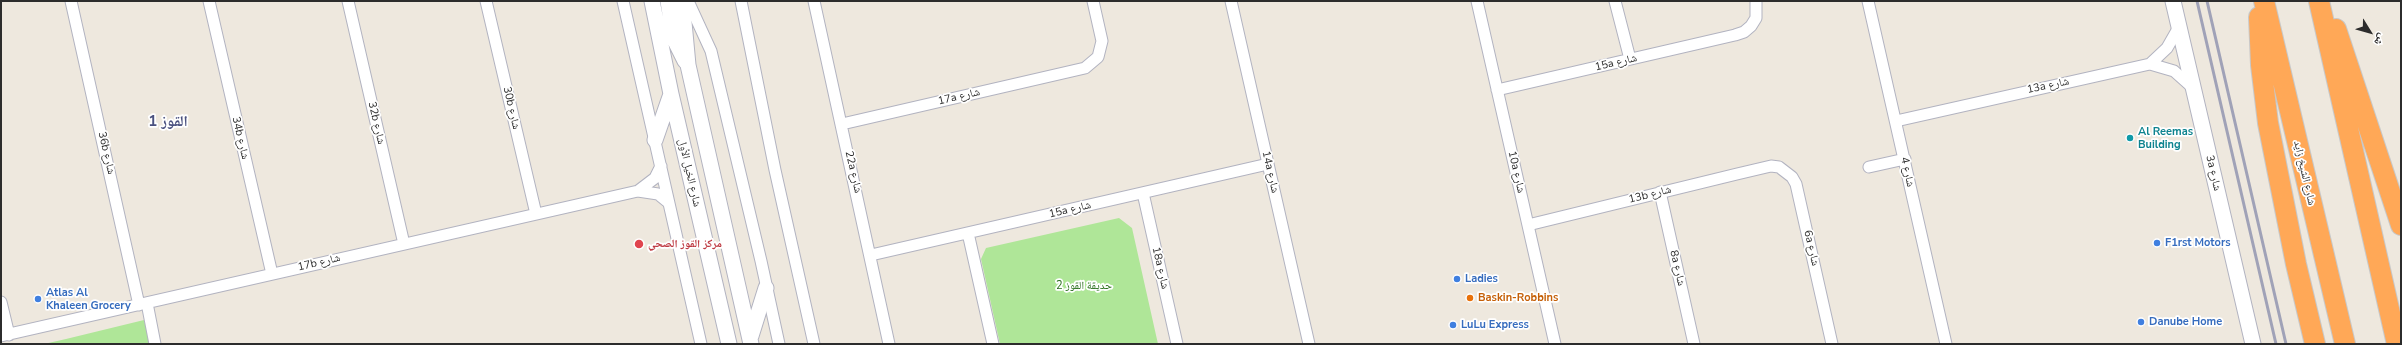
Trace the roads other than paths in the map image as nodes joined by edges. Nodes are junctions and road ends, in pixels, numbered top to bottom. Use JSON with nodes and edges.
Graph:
{"nodes":[{"id":1,"x":70,"y":1,"type":"edge"},
{"id":2,"x":209,"y":1,"type":"edge"},
{"id":3,"x":348,"y":1,"type":"edge"},
{"id":4,"x":486,"y":1,"type":"edge"},
{"id":5,"x":623,"y":1,"type":"edge"},
{"id":6,"x":652,"y":1,"type":"edge"},
{"id":7,"x":668,"y":1,"type":"edge"},
{"id":8,"x":682,"y":1,"type":"edge"},
{"id":9,"x":688,"y":1,"type":"edge"},
{"id":10,"x":741,"y":1,"type":"edge"},
{"id":11,"x":814,"y":1,"type":"edge"},
{"id":12,"x":1093,"y":1,"type":"edge"},
{"id":13,"x":1231,"y":1,"type":"edge"},
{"id":14,"x":1477,"y":1,"type":"edge"},
{"id":15,"x":1615,"y":1,"type":"edge"},
{"id":16,"x":1756,"y":1,"type":"edge"},
{"id":17,"x":1868,"y":1,"type":"edge"},
{"id":18,"x":2173,"y":1,"type":"edge"},
{"id":19,"x":2258,"y":1,"type":"edge"},
{"id":20,"x":2264,"y":1,"type":"edge"},
{"id":21,"x":2319,"y":1,"type":"edge"},
{"id":22,"x":2326,"y":1,"type":"edge"},
{"id":23,"x":2179,"y":27,"type":"junction"},
{"id":24,"x":1630,"y":59,"type":"junction"},
{"id":25,"x":2150,"y":64,"type":"junction"},
{"id":26,"x":688,"y":65,"type":"junction"},
{"id":27,"x":2193,"y":89,"type":"junction"},
{"id":28,"x":1497,"y":90,"type":"junction"},
{"id":29,"x":671,"y":94,"type":"junction"},
{"id":30,"x":1896,"y":121,"type":"junction"},
{"id":31,"x":842,"y":124,"type":"junction"},
{"id":32,"x":655,"y":140,"type":"junction"},
{"id":33,"x":1905,"y":159,"type":"junction"},
{"id":34,"x":1268,"y":164,"type":"junction"},
{"id":35,"x":661,"y":166,"type":"junction"},
{"id":36,"x":1771,"y":166,"type":"joint"},
{"id":37,"x":1869,"y":167,"type":"dead end"},
{"id":38,"x":638,"y":191,"type":"junction"},
{"id":39,"x":1660,"y":192,"type":"junction"},
{"id":40,"x":1143,"y":193,"type":"junction"},
{"id":41,"x":669,"y":203,"type":"junction"},
{"id":42,"x":536,"y":214,"type":"junction"},
{"id":43,"x":1528,"y":225,"type":"junction"},
{"id":44,"x":2401,"y":225,"type":"edge"},
{"id":45,"x":968,"y":233,"type":"junction"},
{"id":46,"x":404,"y":244,"type":"junction"},
{"id":47,"x":871,"y":255,"type":"junction"},
{"id":48,"x":272,"y":274,"type":"junction"},
{"id":49,"x":766,"y":288,"type":"junction"},
{"id":50,"x":1,"y":302,"type":"edge"},
{"id":51,"x":143,"y":304,"type":"junction"},
{"id":52,"x":5,"y":335,"type":"edge"},
{"id":53,"x":751,"y":342,"type":"edge"},
{"id":54,"x":155,"y":344,"type":"edge"},
{"id":55,"x":701,"y":344,"type":"edge"},
{"id":56,"x":729,"y":344,"type":"edge"},
{"id":57,"x":779,"y":344,"type":"edge"},
{"id":58,"x":814,"y":344,"type":"edge"},
{"id":59,"x":889,"y":344,"type":"edge"},
{"id":60,"x":993,"y":344,"type":"edge"},
{"id":61,"x":1177,"y":344,"type":"edge"},
{"id":62,"x":1309,"y":344,"type":"edge"},
{"id":63,"x":1555,"y":344,"type":"edge"},
{"id":64,"x":1694,"y":344,"type":"edge"},
{"id":65,"x":1832,"y":344,"type":"edge"},
{"id":66,"x":1946,"y":344,"type":"edge"},
{"id":67,"x":2253,"y":344,"type":"edge"},
{"id":68,"x":2315,"y":344,"type":"edge"},
{"id":69,"x":2345,"y":344,"type":"edge"},
{"id":70,"x":2396,"y":344,"type":"edge"}],
"edges":[{"from":1,"to":51,"type":"street","name":"36b شارع"},
{"from":2,"to":48,"type":"street","name":"34b شارع"},
{"from":3,"to":46,"type":"street","name":"32b شارع"},
{"from":4,"to":42,"type":"street","name":"30b شارع"},
{"from":5,"to":32,"type":"street"},
{"from":6,"to":29,"type":"main road","name":"شارع الخيل الأول"},
{"from":7,"to":26,"type":"main road"},
{"from":8,"to":26,"type":"main road","name":"شارع الخيل الأول"},
{"from":9,"to":49,"type":"street"},
{"from":10,"to":58,"type":"street"},
{"from":11,"to":31,"type":"street","name":"22a شارع"},
{"from":12,"to":31,"type":"street","name":"17a شارع"},
{"from":13,"to":34,"type":"street","name":"14a شارع"},
{"from":14,"to":28,"type":"street","name":"10a شارع"},
{"from":15,"to":24,"type":"street"},
{"from":16,"to":24,"type":"street","name":"15a شارع"},
{"from":17,"to":30,"type":"street","name":"شارع 4"},
{"from":18,"to":23,"type":"main road","name":"3a شارع"},
{"from":19,"to":68,"type":"highway"},
{"from":20,"to":69,"type":"highway","name":"شارع الشيخ زايد"},
{"from":21,"to":70,"type":"highway"},
{"from":22,"to":44,"type":"highway"},
{"from":23,"to":25,"type":"street"},
{"from":23,"to":27,"type":"main road","name":"3a شارع"},
{"from":24,"to":28,"type":"street","name":"15a شارع"},
{"from":25,"to":27,"type":"street","name":"13a شارع"},
{"from":25,"to":30,"type":"street","name":"13a شارع"},
{"from":26,"to":53,"type":"main road","name":"شارع الخيل الأول"},
{"from":27,"to":67,"type":"main road","name":"3a شارع"},
{"from":28,"to":43,"type":"street","name":"10a شارع"},
{"from":29,"to":32,"type":"main road"},
{"from":29,"to":56,"type":"main road","name":"شارع الخيل الأول"},
{"from":30,"to":33,"type":"street","name":"شارع 4"},
{"from":31,"to":47,"type":"street","name":"22a شارع"},
{"from":32,"to":35,"type":"street"},
{"from":33,"to":37,"type":"street"},
{"from":33,"to":66,"type":"street","name":"شارع 4"},
{"from":34,"to":40,"type":"street","name":"15a شارع"},
{"from":34,"to":62,"type":"street","name":"14a شارع"},
{"from":35,"to":38,"type":"street","name":"17b شارع"},
{"from":35,"to":41,"type":"street"},
{"from":36,"to":39,"type":"street","name":"13b شارع"},
{"from":36,"to":65,"type":"street","name":"6a شارع"},
{"from":38,"to":41,"type":"street","name":"17b شارع"},
{"from":38,"to":42,"type":"street","name":"17b شارع"},
{"from":39,"to":43,"type":"street","name":"13b شارع"},
{"from":39,"to":64,"type":"street","name":"8a شارع"},
{"from":40,"to":45,"type":"street","name":"15a شارع"},
{"from":40,"to":61,"type":"street","name":"18a شارع"},
{"from":41,"to":55,"type":"street"},
{"from":42,"to":46,"type":"street","name":"17b شارع"},
{"from":43,"to":63,"type":"street","name":"10a شارع"},
{"from":45,"to":47,"type":"street","name":"15a شارع"},
{"from":45,"to":60,"type":"street"},
{"from":46,"to":48,"type":"street","name":"17b شارع"},
{"from":47,"to":59,"type":"street","name":"22a شارع"},
{"from":48,"to":51,"type":"street","name":"17b شارع"},
{"from":49,"to":53,"type":"main road"},
{"from":49,"to":57,"type":"street"},
{"from":50,"to":52,"type":"street"},
{"from":51,"to":52,"type":"street","name":"17b شارع"},
{"from":51,"to":54,"type":"street","name":"36b شارع"}]}
